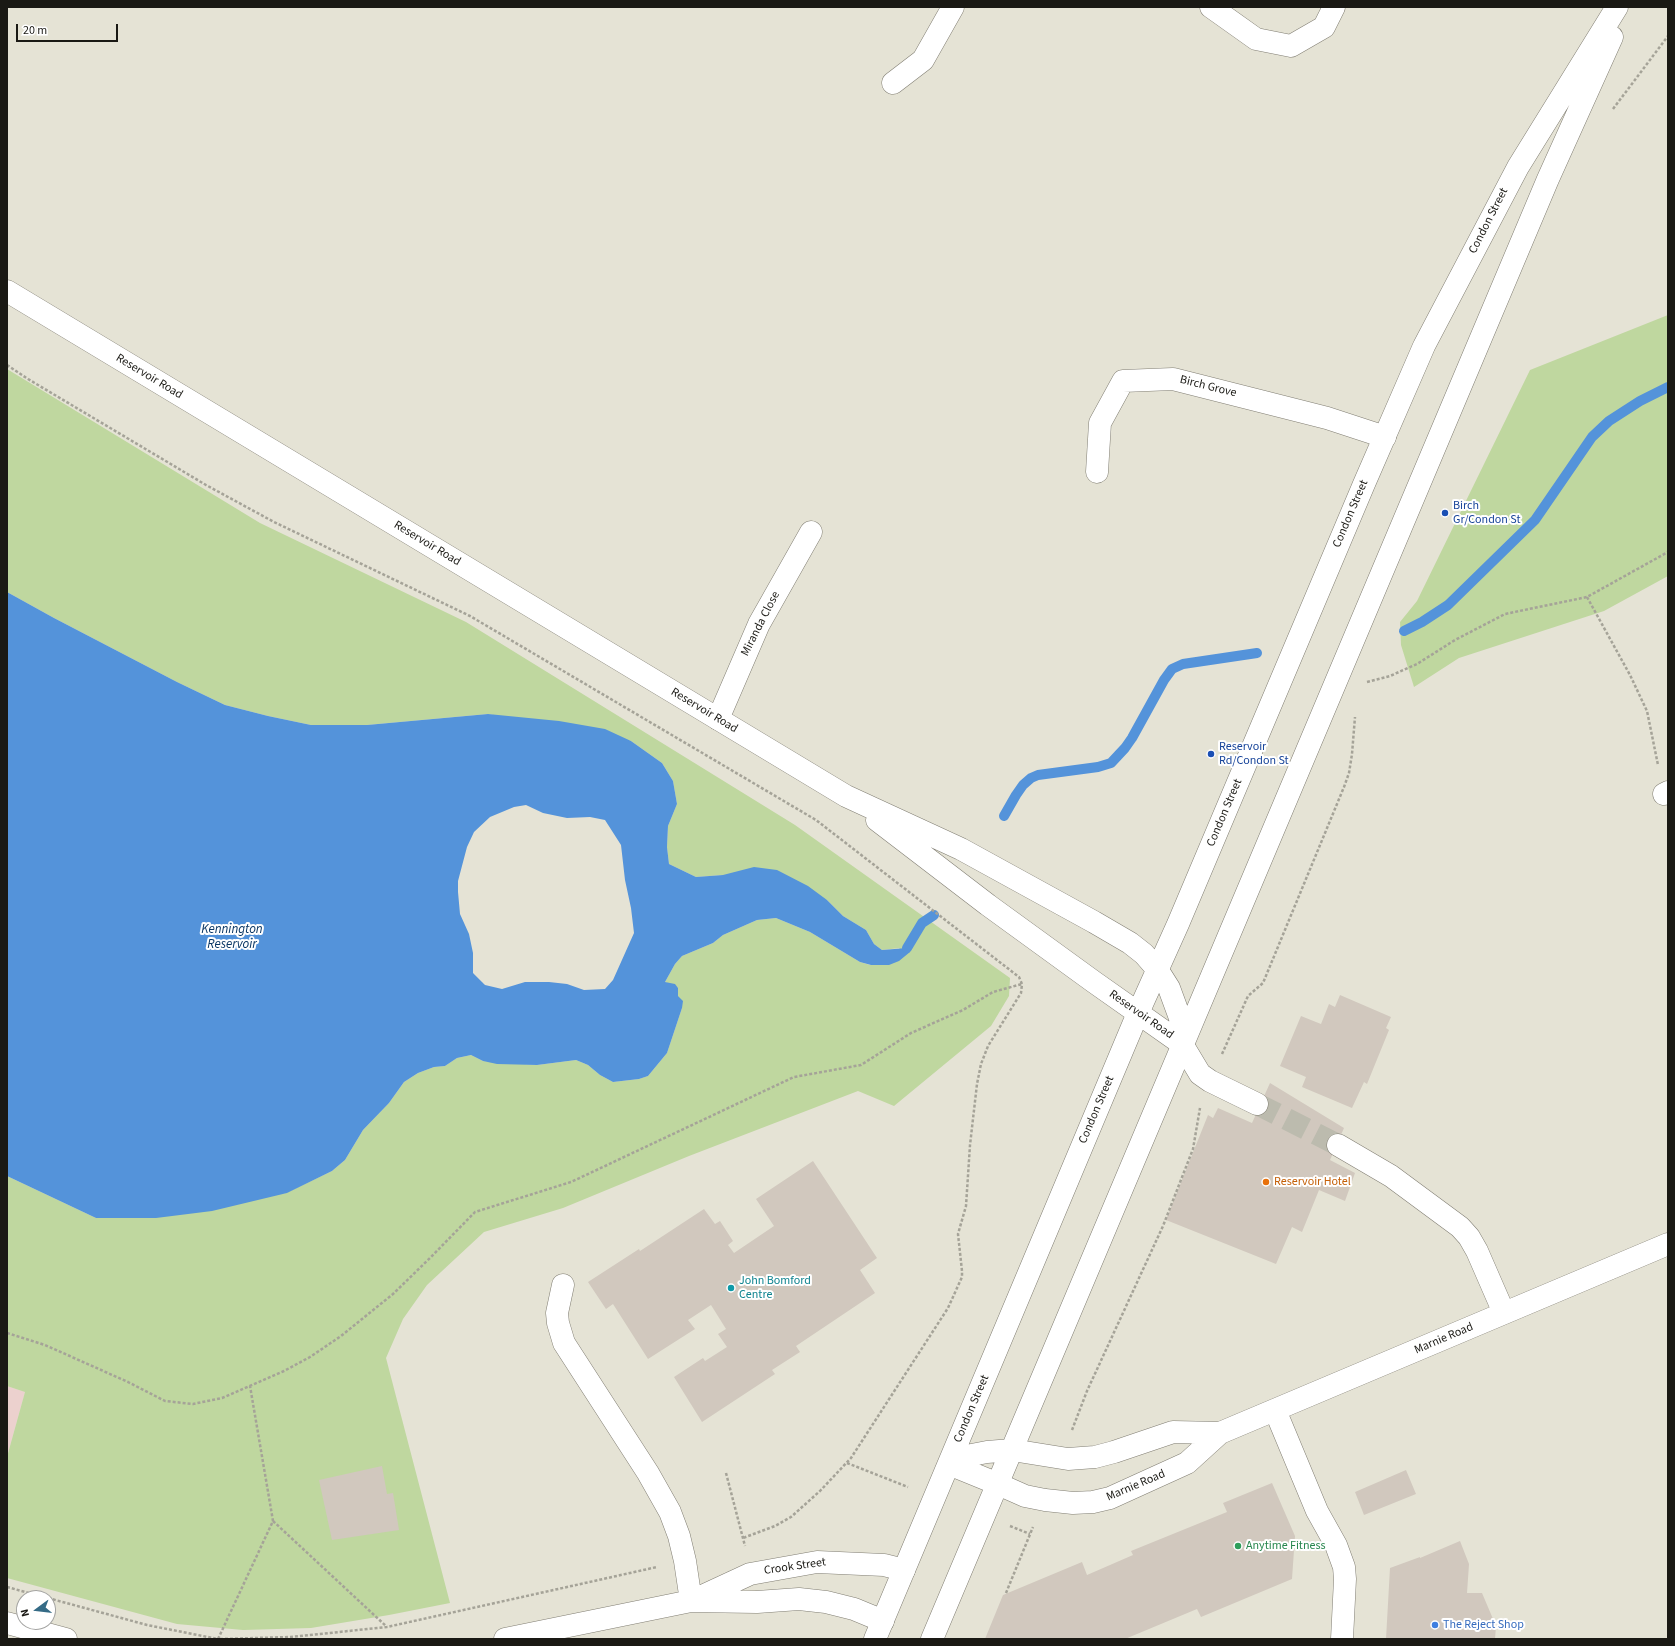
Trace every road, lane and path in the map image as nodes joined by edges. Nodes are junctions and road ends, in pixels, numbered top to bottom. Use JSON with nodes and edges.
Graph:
{"nodes":[{"id":1,"x":953,"y":7,"type":"edge"},
{"id":2,"x":1211,"y":7,"type":"edge"},
{"id":3,"x":1334,"y":7,"type":"edge"},
{"id":4,"x":1618,"y":7,"type":"edge"},
{"id":5,"x":1626,"y":7,"type":"edge"},
{"id":6,"x":1668,"y":36,"type":"edge"},
{"id":7,"x":893,"y":83,"type":"dead end"},
{"id":8,"x":1610,"y":116,"type":"dead end"},
{"id":9,"x":7,"y":291,"type":"edge"},
{"id":10,"x":7,"y":365,"type":"edge"},
{"id":11,"x":1385,"y":437,"type":"junction"},
{"id":12,"x":1097,"y":472,"type":"dead end"},
{"id":13,"x":811,"y":532,"type":"dead end"},
{"id":14,"x":1668,"y":552,"type":"edge"},
{"id":15,"x":1587,"y":597,"type":"junction"},
{"id":16,"x":1366,"y":676,"type":"dead end"},
{"id":17,"x":1355,"y":713,"type":"dead end"},
{"id":18,"x":718,"y":719,"type":"junction"},
{"id":19,"x":1666,"y":793,"type":"edge"},
{"id":20,"x":846,"y":796,"type":"junction"},
{"id":21,"x":1157,"y":969,"type":"junction"},
{"id":22,"x":1022,"y":984,"type":"junction"},
{"id":23,"x":1138,"y":1013,"type":"junction"},
{"id":24,"x":1182,"y":1044,"type":"junction"},
{"id":25,"x":1210,"y":1081,"type":"junction"},
{"id":26,"x":1257,"y":1104,"type":"tunnel mouth"},
{"id":27,"x":1338,"y":1145,"type":"tunnel mouth"},
{"id":28,"x":1668,"y":1244,"type":"edge"},
{"id":29,"x":563,"y":1285,"type":"dead end"},
{"id":30,"x":1504,"y":1313,"type":"junction"},
{"id":31,"x":7,"y":1333,"type":"edge"},
{"id":32,"x":250,"y":1386,"type":"junction"},
{"id":33,"x":1275,"y":1410,"type":"junction"},
{"id":34,"x":1220,"y":1434,"type":"junction"},
{"id":35,"x":1012,"y":1450,"type":"junction"},
{"id":36,"x":1061,"y":1459,"type":"junction"},
{"id":37,"x":950,"y":1462,"type":"junction"},
{"id":38,"x":726,"y":1473,"type":"dead end"},
{"id":39,"x":998,"y":1484,"type":"junction"},
{"id":40,"x":1045,"y":1500,"type":"junction"},
{"id":41,"x":273,"y":1521,"type":"junction"},
{"id":42,"x":685,"y":1561,"type":"junction"},
{"id":43,"x":904,"y":1570,"type":"junction"},
{"id":44,"x":7,"y":1587,"type":"edge"},
{"id":45,"x":18,"y":1590,"type":"edge"},
{"id":46,"x":1006,"y":1593,"type":"dead end"},
{"id":47,"x":56,"y":1600,"type":"edge"},
{"id":48,"x":691,"y":1601,"type":"junction"},
{"id":49,"x":7,"y":1623,"type":"edge"},
{"id":50,"x":387,"y":1627,"type":"junction"},
{"id":51,"x":879,"y":1630,"type":"edge"},
{"id":52,"x":66,"y":1639,"type":"edge"},
{"id":53,"x":220,"y":1639,"type":"edge"},
{"id":54,"x":505,"y":1639,"type":"edge"},
{"id":55,"x":932,"y":1639,"type":"edge"},
{"id":56,"x":1342,"y":1639,"type":"edge"}],
"edges":[{"from":1,"to":7,"type":"main road"},
{"from":2,"to":3,"type":"main road"},
{"from":4,"to":11,"type":"main road","name":"Condon Street"},
{"from":5,"to":24,"type":"main road"},
{"from":6,"to":8,"type":"path"},
{"from":9,"to":18,"type":"main road","name":"Reservoir Road"},
{"from":10,"to":22,"type":"path"},
{"from":11,"to":12,"type":"main road","name":"Birch Grove"},
{"from":11,"to":21,"type":"main road","name":"Condon Street"},
{"from":13,"to":18,"type":"main road","name":"Miranda Close"},
{"from":14,"to":15,"type":"path"},
{"from":15,"to":16,"type":"path"},
{"from":15,"to":19,"type":"path"},
{"from":17,"to":25,"type":"path"},
{"from":18,"to":20,"type":"main road","name":"Reservoir Road"},
{"from":20,"to":21,"type":"main road","name":"Reservoir Road"},
{"from":20,"to":23,"type":"main road","name":"Reservoir Road"},
{"from":21,"to":23,"type":"main road","name":"Condon Street"},
{"from":21,"to":24,"type":"main road","name":"Reservoir Road"},
{"from":22,"to":32,"type":"path"},
{"from":22,"to":38,"type":"path"},
{"from":23,"to":24,"type":"main road","name":"Reservoir Road"},
{"from":23,"to":37,"type":"main road","name":"Condon Street"},
{"from":24,"to":25,"type":"main road"},
{"from":24,"to":35,"type":"main road"},
{"from":25,"to":26,"type":"main road"},
{"from":25,"to":36,"type":"path"},
{"from":27,"to":30,"type":"main road"},
{"from":28,"to":30,"type":"main road","name":"Marnie Road"},
{"from":29,"to":42,"type":"main road"},
{"from":30,"to":33,"type":"main road","name":"Marnie Road"},
{"from":31,"to":32,"type":"path"},
{"from":32,"to":41,"type":"path"},
{"from":33,"to":34,"type":"main road","name":"Marnie Road"},
{"from":33,"to":56,"type":"main road"},
{"from":34,"to":36,"type":"main road","name":"Marnie Road"},
{"from":34,"to":40,"type":"main road","name":"Marnie Road"},
{"from":35,"to":36,"type":"main road","name":"Marnie Road"},
{"from":35,"to":37,"type":"main road","name":"Marnie Road"},
{"from":35,"to":39,"type":"main road"},
{"from":37,"to":39,"type":"main road","name":"Marnie Road"},
{"from":37,"to":43,"type":"main road","name":"Condon Street"},
{"from":39,"to":40,"type":"main road","name":"Marnie Road"},
{"from":39,"to":55,"type":"main road"},
{"from":40,"to":46,"type":"path"},
{"from":41,"to":47,"type":"path"},
{"from":41,"to":50,"type":"path"},
{"from":42,"to":48,"type":"main road"},
{"from":42,"to":50,"type":"path"},
{"from":43,"to":48,"type":"main road","name":"Crook Street"},
{"from":43,"to":51,"type":"main road","name":"Condon Street"},
{"from":44,"to":45,"type":"path"},
{"from":48,"to":51,"type":"main road","name":"Crook Street"},
{"from":48,"to":54,"type":"main road","name":"Crook Street"},
{"from":49,"to":52,"type":"main road"},
{"from":50,"to":53,"type":"path"}]}
